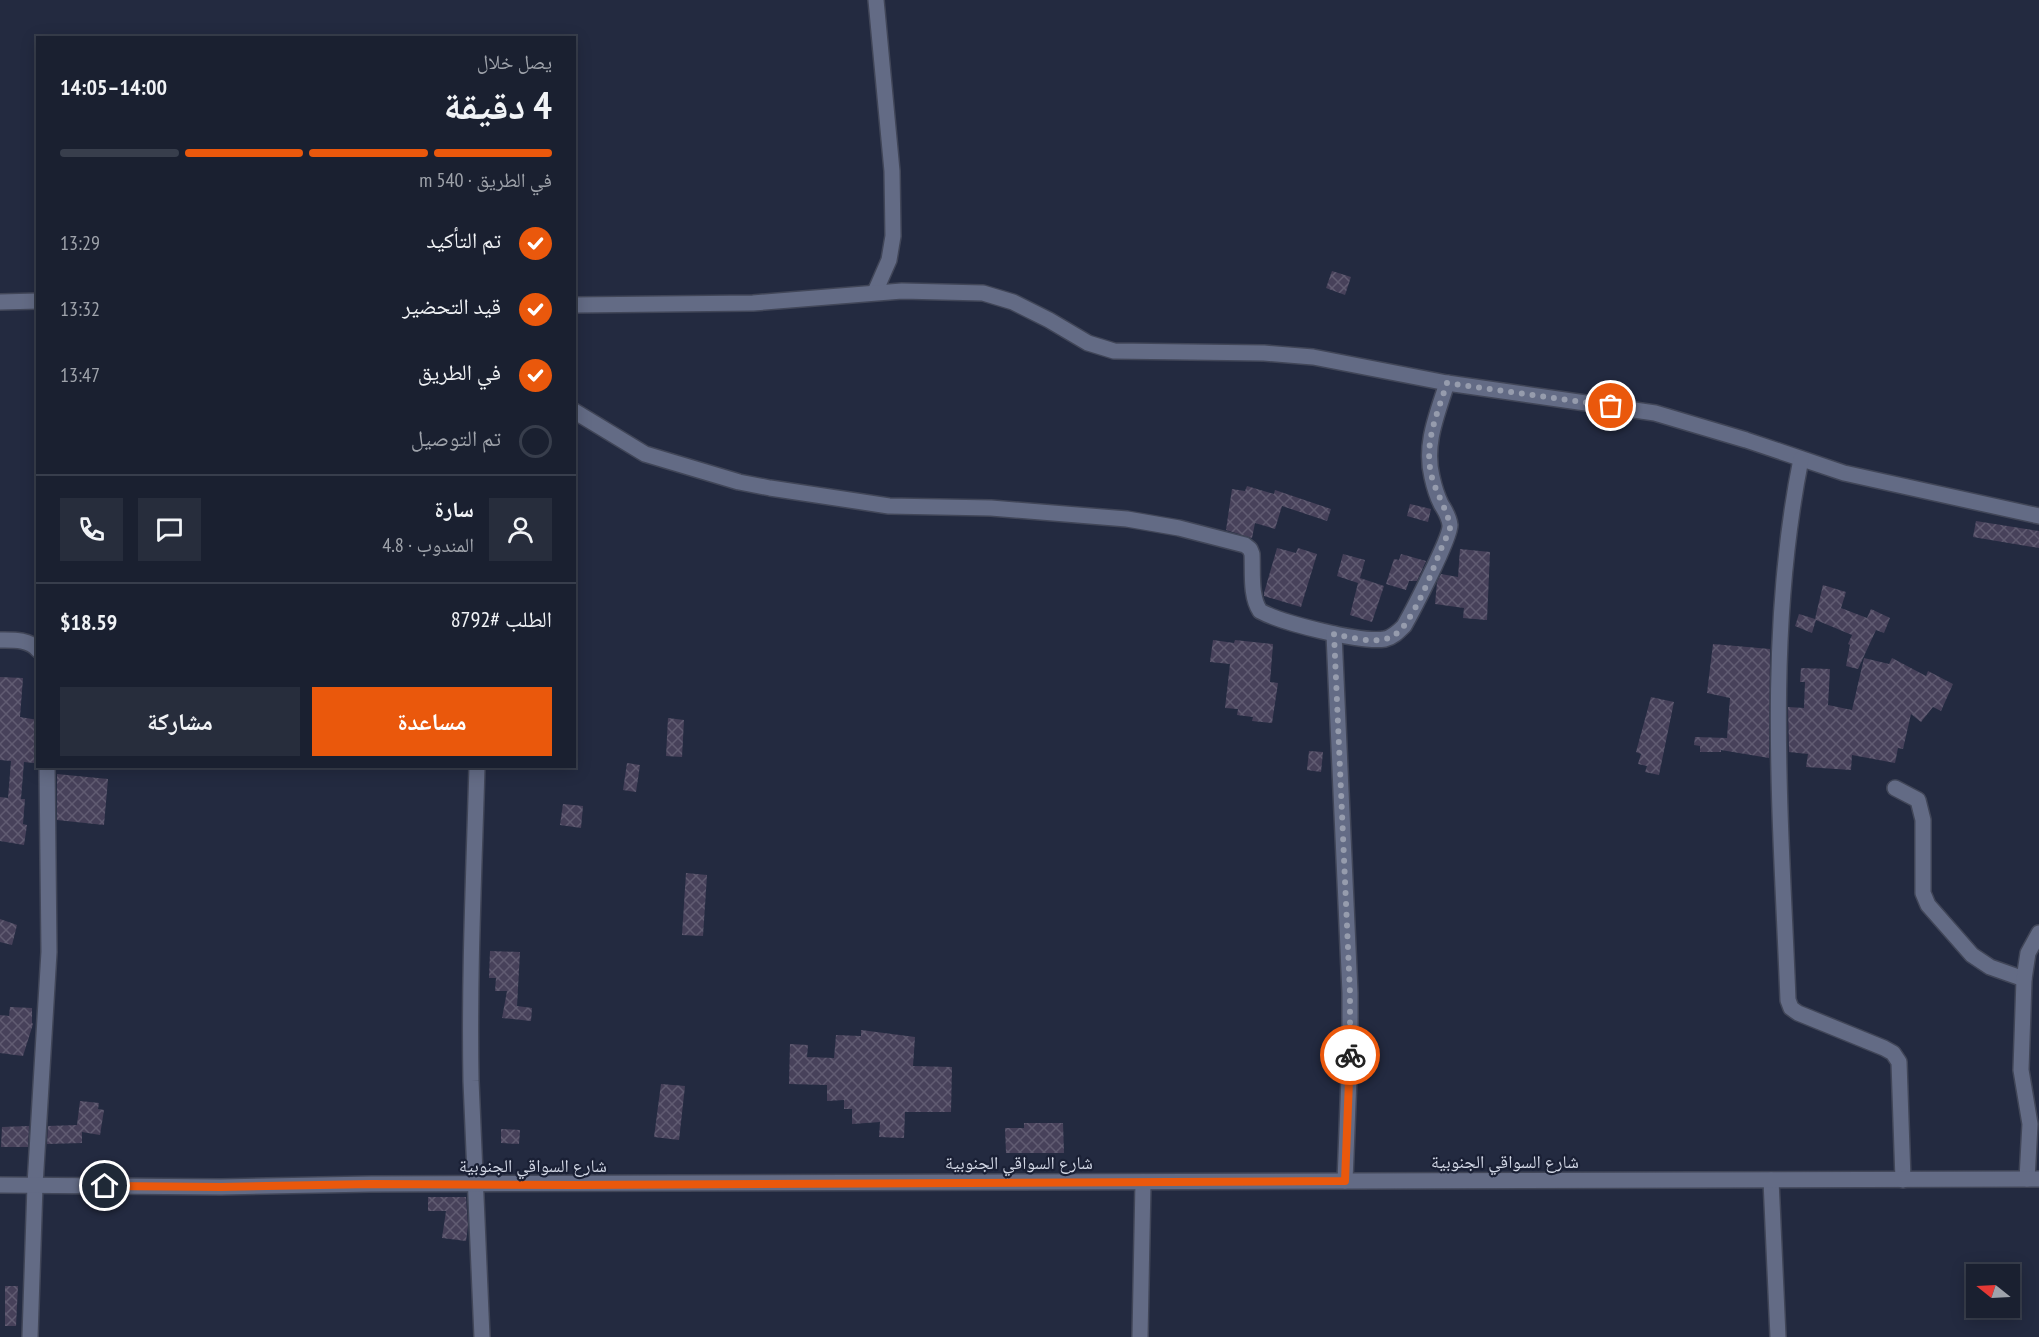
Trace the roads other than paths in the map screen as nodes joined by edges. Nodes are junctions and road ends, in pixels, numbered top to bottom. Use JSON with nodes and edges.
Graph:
{"nodes":[{"id":1,"x":876,"y":0,"type":"edge"},
{"id":2,"x":874,"y":292,"type":"junction"},
{"id":3,"x":36,"y":301,"type":"edge"},
{"id":4,"x":0,"y":302,"type":"edge"},
{"id":5,"x":576,"y":305,"type":"edge"},
{"id":6,"x":1447,"y":383,"type":"junction"},
{"id":7,"x":576,"y":412,"type":"edge"},
{"id":8,"x":1801,"y":459,"type":"junction"},
{"id":9,"x":2039,"y":516,"type":"edge"},
{"id":10,"x":1334,"y":634,"type":"junction"},
{"id":11,"x":0,"y":640,"type":"edge"},
{"id":12,"x":36,"y":648,"type":"edge"},
{"id":13,"x":47,"y":768,"type":"edge"},
{"id":14,"x":477,"y":768,"type":"edge"},
{"id":15,"x":1895,"y":788,"type":"dead end"},
{"id":16,"x":2039,"y":933,"type":"edge"},
{"id":17,"x":2024,"y":979,"type":"junction"},
{"id":18,"x":2033,"y":1179,"type":"edge"},
{"id":19,"x":1771,"y":1180,"type":"junction"},
{"id":20,"x":1903,"y":1180,"type":"junction"},
{"id":21,"x":1345,"y":1181,"type":"junction"},
{"id":22,"x":1143,"y":1182,"type":"junction"},
{"id":23,"x":476,"y":1184,"type":"junction"},
{"id":24,"x":0,"y":1185,"type":"edge"},
{"id":25,"x":35,"y":1185,"type":"junction"},
{"id":26,"x":30,"y":1337,"type":"edge"},
{"id":27,"x":482,"y":1337,"type":"edge"},
{"id":28,"x":1140,"y":1337,"type":"edge"},
{"id":29,"x":1778,"y":1337,"type":"edge"}],
"edges":[{"from":1,"to":2,"type":"street"},
{"from":2,"to":5,"type":"street"},
{"from":2,"to":6,"type":"street"},
{"from":3,"to":4,"type":"street"},
{"from":6,"to":8,"type":"street"},
{"from":6,"to":10,"type":"street"},
{"from":7,"to":10,"type":"street"},
{"from":8,"to":9,"type":"street"},
{"from":8,"to":20,"type":"street"},
{"from":10,"to":21,"type":"street"},
{"from":11,"to":12,"type":"street"},
{"from":13,"to":25,"type":"street"},
{"from":14,"to":23,"type":"street"},
{"from":15,"to":17,"type":"street"},
{"from":16,"to":17,"type":"street"},
{"from":17,"to":18,"type":"street"},
{"from":18,"to":20,"type":"street","name":"شارع السواقي الجنوبية"},
{"from":19,"to":20,"type":"street","name":"شارع السواقي الجنوبية"},
{"from":19,"to":21,"type":"street","name":"شارع السواقي الجنوبية"},
{"from":19,"to":29,"type":"street"},
{"from":21,"to":22,"type":"street","name":"شارع السواقي الجنوبية"},
{"from":22,"to":23,"type":"street","name":"شارع السواقي الجنوبية"},
{"from":22,"to":28,"type":"street"},
{"from":23,"to":25,"type":"street","name":"شارع السواقي الجنوبية"},
{"from":23,"to":27,"type":"street"},
{"from":24,"to":25,"type":"street","name":"شارع السواقي الجنوبية"},
{"from":25,"to":26,"type":"street"}]}
